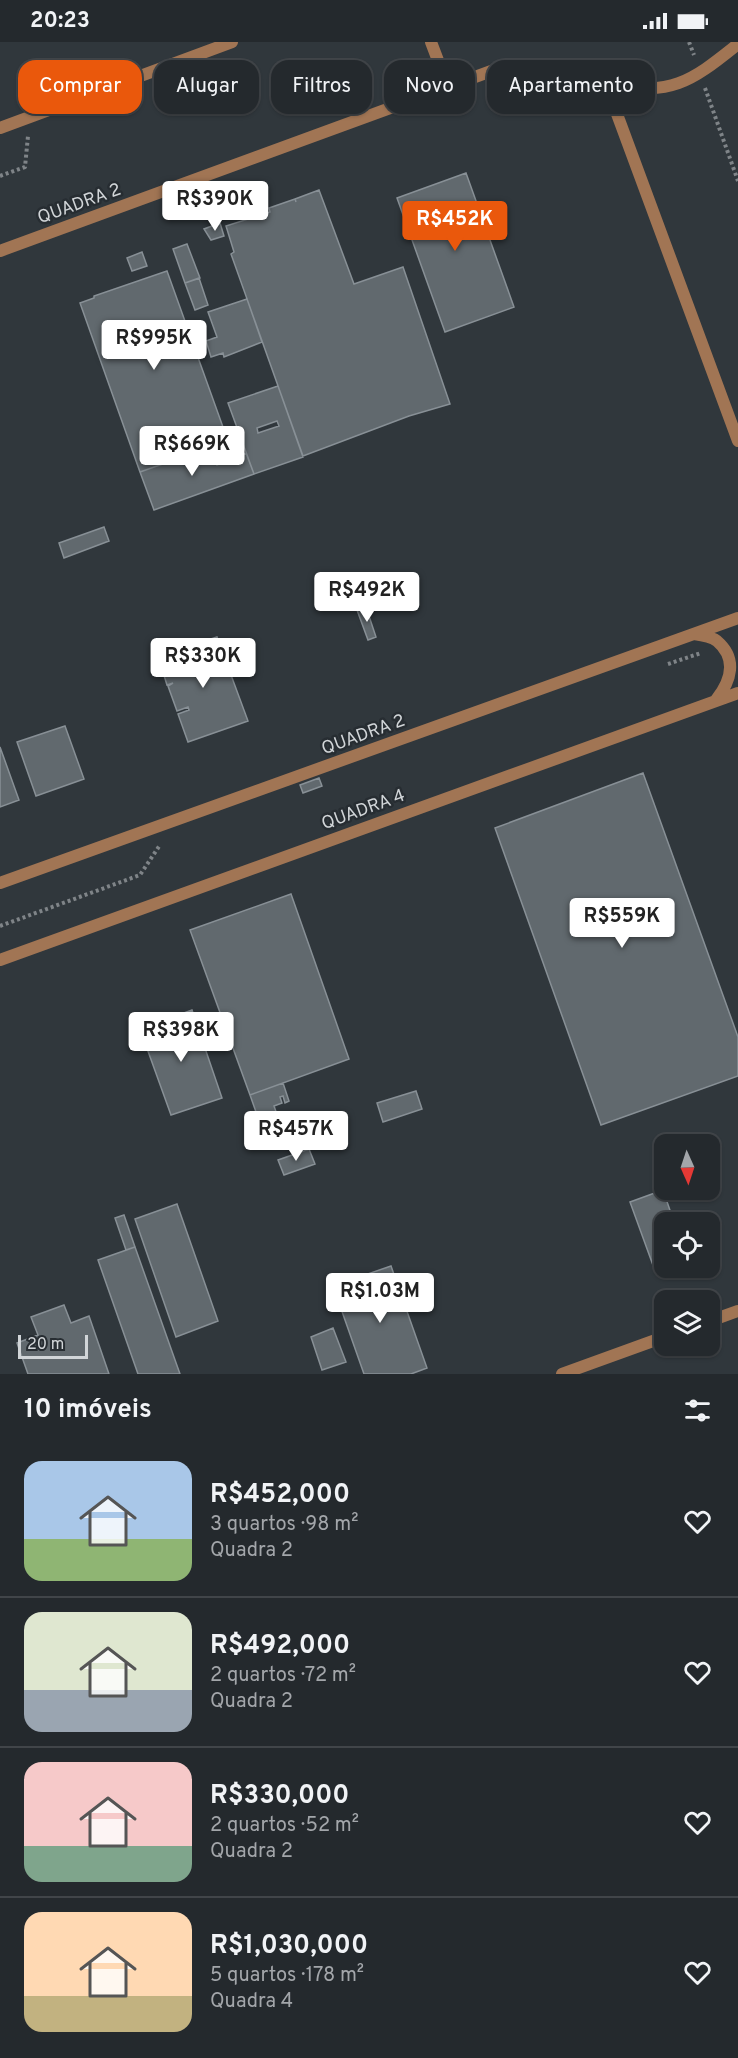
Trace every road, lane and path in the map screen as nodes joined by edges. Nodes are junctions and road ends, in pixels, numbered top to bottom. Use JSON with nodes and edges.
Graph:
{"nodes":[{"id":1,"x":232,"y":42,"type":"edge"},
{"id":2,"x":431,"y":42,"type":"edge"},
{"id":3,"x":689,"y":42,"type":"edge"},
{"id":4,"x":738,"y":44,"type":"edge"},
{"id":5,"x":438,"y":60,"type":"edge"},
{"id":6,"x":700,"y":75,"type":"junction"},
{"id":7,"x":655,"y":89,"type":"edge"},
{"id":8,"x":384,"y":110,"type":"edge"},
{"id":9,"x":618,"y":114,"type":"edge"},
{"id":10,"x":29,"y":117,"type":"junction"},
{"id":11,"x":0,"y":128,"type":"edge"},
{"id":12,"x":0,"y":176,"type":"edge"},
{"id":13,"x":738,"y":181,"type":"edge"},
{"id":14,"x":0,"y":251,"type":"edge"},
{"id":15,"x":738,"y":441,"type":"edge"},
{"id":16,"x":738,"y":618,"type":"edge"},
{"id":17,"x":694,"y":634,"type":"junction"},
{"id":18,"x":721,"y":646,"type":"junction"},
{"id":19,"x":665,"y":665,"type":"dead end"},
{"id":20,"x":738,"y":693,"type":"edge"},
{"id":21,"x":715,"y":701,"type":"junction"},
{"id":22,"x":162,"y":843,"type":"dead end"},
{"id":23,"x":0,"y":883,"type":"edge"},
{"id":24,"x":0,"y":926,"type":"edge"},
{"id":25,"x":0,"y":960,"type":"edge"},
{"id":26,"x":738,"y":1311,"type":"edge"},
{"id":27,"x":720,"y":1317,"type":"edge"},
{"id":28,"x":654,"y":1341,"type":"edge"},
{"id":29,"x":562,"y":1374,"type":"edge"}],
"edges":[{"from":1,"to":10,"type":"street"},
{"from":2,"to":5,"type":"street"},
{"from":3,"to":6,"type":"path"},
{"from":4,"to":6,"type":"street"},
{"from":6,"to":7,"type":"street"},
{"from":6,"to":13,"type":"path"},
{"from":8,"to":14,"type":"street","name":"QUADRA 2"},
{"from":9,"to":15,"type":"street"},
{"from":10,"to":11,"type":"street"},
{"from":10,"to":12,"type":"path"},
{"from":16,"to":17,"type":"street","name":"QUADRA 2"},
{"from":17,"to":18,"type":"street"},
{"from":17,"to":23,"type":"street","name":"QUADRA 2"},
{"from":18,"to":19,"type":"path"},
{"from":18,"to":21,"type":"street"},
{"from":20,"to":21,"type":"street","name":"QUADRA 4"},
{"from":21,"to":25,"type":"street","name":"QUADRA 4"},
{"from":22,"to":24,"type":"path"},
{"from":26,"to":27,"type":"street"},
{"from":28,"to":29,"type":"street"}]}
